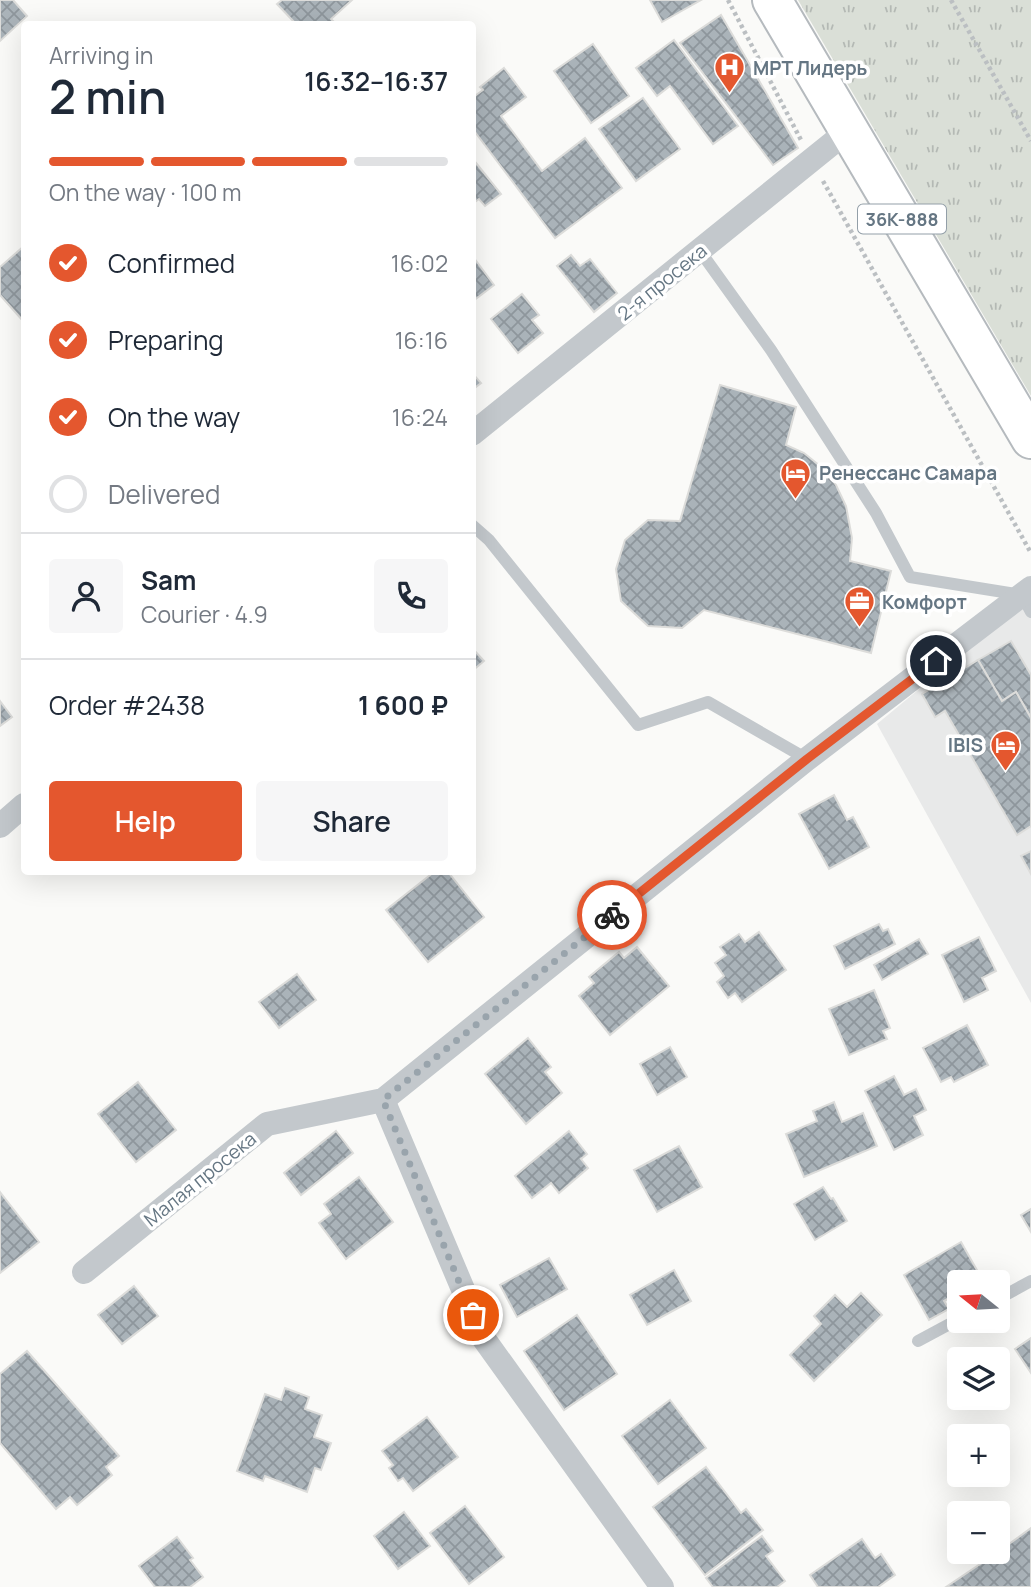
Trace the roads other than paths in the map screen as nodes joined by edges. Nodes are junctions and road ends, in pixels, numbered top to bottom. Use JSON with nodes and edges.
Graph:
{"nodes":[{"id":1,"x":772,"y":0,"type":"edge"},
{"id":2,"x":850,"y":129,"type":"junction"},
{"id":3,"x":700,"y":251,"type":"junction"},
{"id":4,"x":476,"y":431,"type":"edge"},
{"id":5,"x":1031,"y":439,"type":"edge"},
{"id":6,"x":476,"y":529,"type":"edge"},
{"id":7,"x":1028,"y":598,"type":"edge"},
{"id":8,"x":807,"y":759,"type":"junction"},
{"id":9,"x":21,"y":808,"type":"edge"},
{"id":10,"x":0,"y":826,"type":"edge"},
{"id":11,"x":383,"y":1100,"type":"junction"},
{"id":12,"x":84,"y":1272,"type":"dead end"},
{"id":13,"x":1031,"y":1281,"type":"edge"},
{"id":14,"x":1010,"y":1292,"type":"edge"},
{"id":15,"x":947,"y":1325,"type":"edge"},
{"id":16,"x":918,"y":1341,"type":"dead end"},
{"id":17,"x":662,"y":1587,"type":"edge"}],
"edges":[{"from":1,"to":2,"type":"main road","number":"36К-888"},
{"from":2,"to":3,"type":"street","name":"2-я просека"},
{"from":2,"to":5,"type":"main road","number":"36К-888"},
{"from":3,"to":4,"type":"street","name":"2-я просека"},
{"from":3,"to":7,"type":"lane"},
{"from":6,"to":8,"type":"lane"},
{"from":7,"to":8,"type":"street","name":"Малая просека"},
{"from":8,"to":11,"type":"street","name":"Малая просека"},
{"from":9,"to":10,"type":"street"},
{"from":11,"to":12,"type":"street","name":"Малая просека"},
{"from":11,"to":17,"type":"street"},
{"from":13,"to":14,"type":"lane"},
{"from":15,"to":16,"type":"lane"}]}
